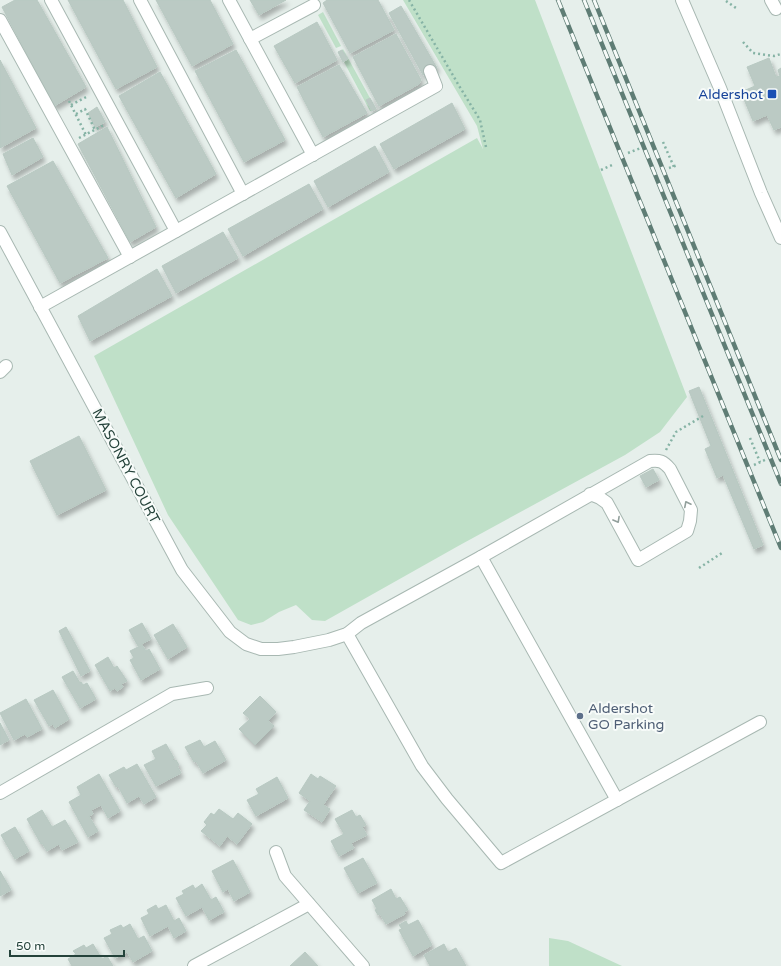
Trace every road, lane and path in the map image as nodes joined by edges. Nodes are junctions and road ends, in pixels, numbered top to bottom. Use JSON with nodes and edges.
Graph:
{"nodes":[{"id":1,"x":51,"y":0,"type":"edge"},
{"id":2,"x":140,"y":0,"type":"edge"},
{"id":3,"x":230,"y":0,"type":"edge"},
{"id":4,"x":409,"y":0,"type":"edge"},
{"id":5,"x":682,"y":0,"type":"edge"},
{"id":6,"x":726,"y":1,"type":"dead end"},
{"id":7,"x":314,"y":5,"type":"dead end"},
{"id":8,"x":736,"y":8,"type":"dead end"},
{"id":9,"x":0,"y":20,"type":"edge"},
{"id":10,"x":250,"y":39,"type":"junction"},
{"id":11,"x":743,"y":42,"type":"dead end"},
{"id":12,"x":781,"y":54,"type":"edge"},
{"id":13,"x":430,"y":71,"type":"dead end"},
{"id":14,"x":99,"y":90,"type":"junction"},
{"id":15,"x":70,"y":101,"type":"dead end"},
{"id":16,"x":71,"y":105,"type":"junction"},
{"id":17,"x":76,"y":114,"type":"junction"},
{"id":18,"x":116,"y":119,"type":"junction"},
{"id":19,"x":95,"y":130,"type":"junction"},
{"id":20,"x":86,"y":135,"type":"junction"},
{"id":21,"x":663,"y":142,"type":"dead end"},
{"id":22,"x":68,"y":144,"type":"junction"},
{"id":23,"x":486,"y":147,"type":"dead end"},
{"id":24,"x":641,"y":148,"type":"dead end"},
{"id":25,"x":628,"y":153,"type":"dead end"},
{"id":26,"x":313,"y":155,"type":"junction"},
{"id":27,"x":612,"y":165,"type":"dead end"},
{"id":28,"x":678,"y":165,"type":"dead end"},
{"id":29,"x":674,"y":167,"type":"junction"},
{"id":30,"x":669,"y":168,"type":"dead end"},
{"id":31,"x":601,"y":170,"type":"dead end"},
{"id":32,"x":243,"y":194,"type":"junction"},
{"id":33,"x":176,"y":231,"type":"junction"},
{"id":34,"x":0,"y":232,"type":"edge"},
{"id":35,"x":781,"y":238,"type":"edge"},
{"id":36,"x":130,"y":257,"type":"junction"},
{"id":37,"x":40,"y":307,"type":"junction"},
{"id":38,"x":703,"y":416,"type":"dead end"},
{"id":39,"x":750,"y":438,"type":"dead end"},
{"id":40,"x":666,"y":450,"type":"dead end"},
{"id":41,"x":767,"y":459,"type":"dead end"},
{"id":42,"x":760,"y":462,"type":"junction"},
{"id":43,"x":754,"y":465,"type":"dead end"},
{"id":44,"x":590,"y":494,"type":"junction"},
{"id":45,"x":722,"y":553,"type":"dead end"},
{"id":46,"x":481,"y":557,"type":"junction"},
{"id":47,"x":699,"y":568,"type":"dead end"},
{"id":48,"x":347,"y":634,"type":"junction"},
{"id":49,"x":207,"y":688,"type":"dead end"},
{"id":50,"x":760,"y":722,"type":"dead end"},
{"id":51,"x":0,"y":793,"type":"edge"},
{"id":52,"x":617,"y":800,"type":"junction"},
{"id":53,"x":276,"y":852,"type":"dead end"},
{"id":54,"x":309,"y":904,"type":"junction"},
{"id":55,"x":194,"y":966,"type":"edge"},
{"id":56,"x":363,"y":966,"type":"edge"}],
"edges":[{"from":1,"to":14,"type":"street"},
{"from":2,"to":32,"type":"street"},
{"from":3,"to":10,"type":"street"},
{"from":4,"to":23,"type":"path"},
{"from":5,"to":35,"type":"street"},
{"from":6,"to":8,"type":"path"},
{"from":7,"to":10,"type":"street"},
{"from":9,"to":22,"type":"street"},
{"from":10,"to":26,"type":"street"},
{"from":11,"to":12,"type":"path"},
{"from":13,"to":26,"type":"street"},
{"from":14,"to":16,"type":"path"},
{"from":14,"to":18,"type":"street"},
{"from":15,"to":16,"type":"path"},
{"from":16,"to":17,"type":"path"},
{"from":17,"to":19,"type":"path"},
{"from":17,"to":20,"type":"path"},
{"from":18,"to":19,"type":"path"},
{"from":18,"to":33,"type":"street"},
{"from":19,"to":20,"type":"path"},
{"from":20,"to":22,"type":"path"},
{"from":21,"to":29,"type":"path"},
{"from":22,"to":36,"type":"street"},
{"from":24,"to":25,"type":"path"},
{"from":26,"to":32,"type":"street"},
{"from":27,"to":31,"type":"path"},
{"from":28,"to":29,"type":"path"},
{"from":29,"to":30,"type":"path"},
{"from":32,"to":33,"type":"street"},
{"from":33,"to":36,"type":"street"},
{"from":34,"to":37,"type":"street","name":"MASONRY COURT"},
{"from":36,"to":37,"type":"street"},
{"from":37,"to":48,"type":"street","name":"MASONRY COURT"},
{"from":38,"to":40,"type":"path"},
{"from":39,"to":42,"type":"path"},
{"from":41,"to":42,"type":"path"},
{"from":42,"to":43,"type":"path"},
{"from":44,"to":44,"type":"street","one_way":true},
{"from":44,"to":46,"type":"street"},
{"from":45,"to":47,"type":"path"},
{"from":46,"to":48,"type":"street"},
{"from":46,"to":52,"type":"street"},
{"from":48,"to":52,"type":"street"},
{"from":49,"to":51,"type":"street"},
{"from":50,"to":52,"type":"street"},
{"from":53,"to":54,"type":"street"},
{"from":54,"to":55,"type":"street"},
{"from":54,"to":56,"type":"street"}]}
